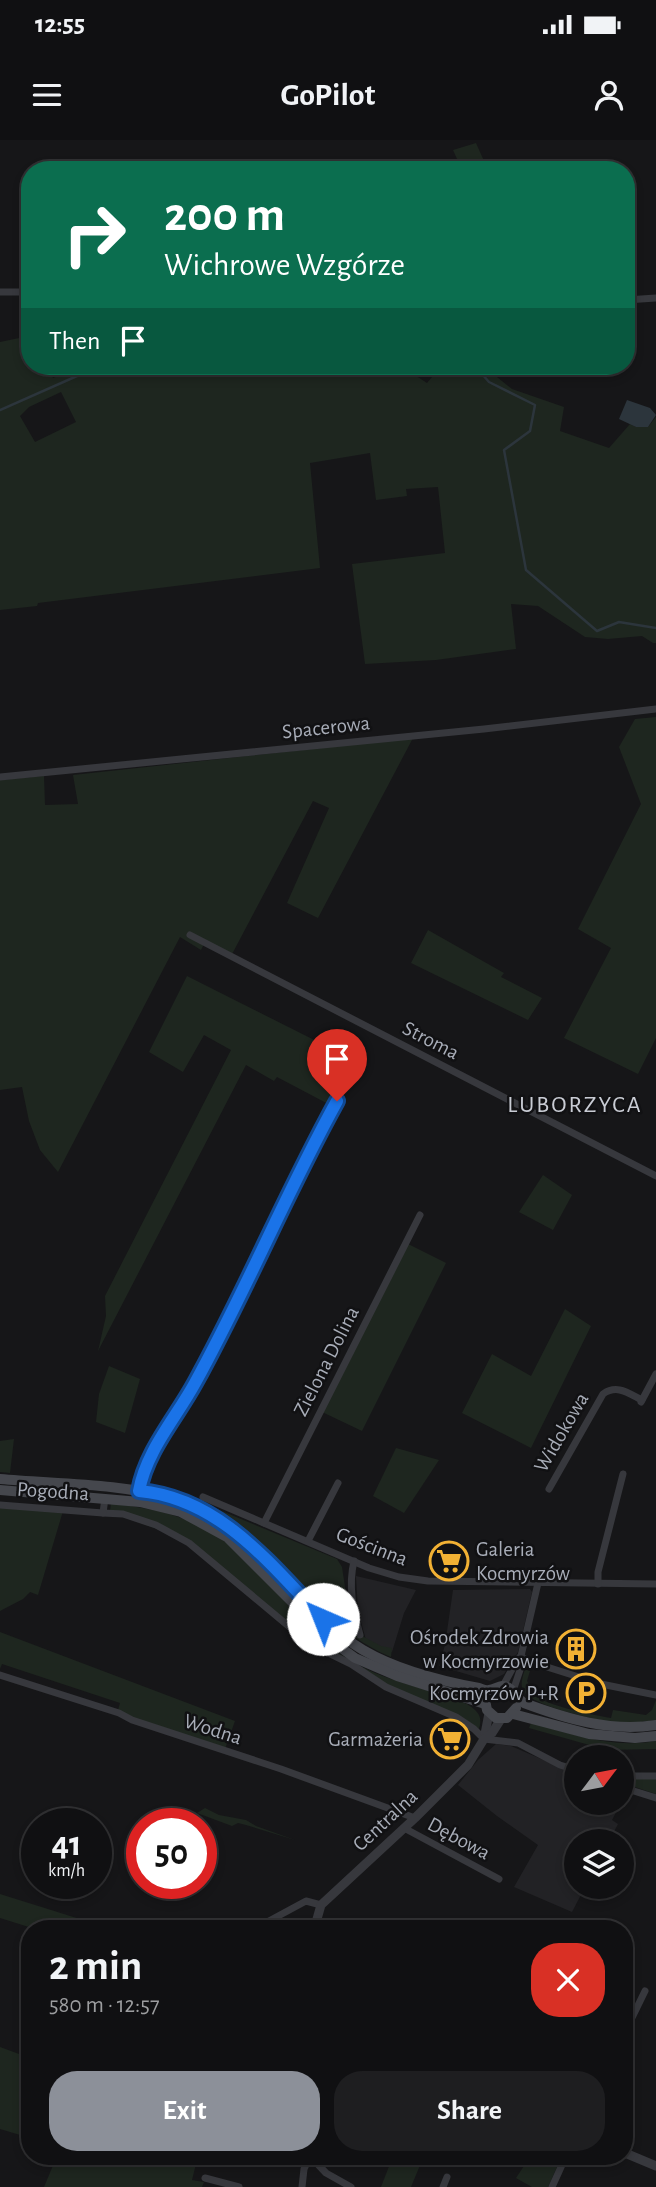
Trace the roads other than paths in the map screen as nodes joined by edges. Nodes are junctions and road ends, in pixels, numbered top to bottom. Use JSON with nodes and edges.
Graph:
{"nodes":[{"id":1,"x":0,"y":292,"type":"edge"},
{"id":2,"x":21,"y":292,"type":"edge"},
{"id":3,"x":656,"y":298,"type":"edge"},
{"id":4,"x":635,"y":299,"type":"edge"},
{"id":5,"x":656,"y":709,"type":"edge"},
{"id":6,"x":0,"y":777,"type":"edge"},
{"id":7,"x":190,"y":935,"type":"dead end"},
{"id":8,"x":337,"y":1101,"type":"dead end"},
{"id":9,"x":656,"y":1176,"type":"edge"},
{"id":10,"x":420,"y":1215,"type":"dead end"},
{"id":11,"x":656,"y":1374,"type":"edge"},
{"id":12,"x":623,"y":1475,"type":"dead end"},
{"id":13,"x":0,"y":1479,"type":"edge"},
{"id":14,"x":338,"y":1483,"type":"dead end"},
{"id":15,"x":549,"y":1489,"type":"dead end"},
{"id":16,"x":0,"y":1490,"type":"edge"},
{"id":17,"x":139,"y":1491,"type":"junction"},
{"id":18,"x":203,"y":1497,"type":"dead end"},
{"id":19,"x":105,"y":1499,"type":"junction"},
{"id":20,"x":0,"y":1505,"type":"edge"},
{"id":21,"x":103,"y":1513,"type":"junction"},
{"id":22,"x":264,"y":1523,"type":"junction"},
{"id":23,"x":308,"y":1541,"type":"junction"},
{"id":24,"x":354,"y":1561,"type":"junction"},
{"id":25,"x":538,"y":1583,"type":"junction"},
{"id":26,"x":598,"y":1584,"type":"junction"},
{"id":27,"x":656,"y":1584,"type":"edge"},
{"id":28,"x":360,"y":1635,"type":"dead end"},
{"id":29,"x":521,"y":1656,"type":"junction"},
{"id":30,"x":0,"y":1675,"type":"edge"},
{"id":31,"x":490,"y":1690,"type":"junction"},
{"id":32,"x":511,"y":1692,"type":"junction"},
{"id":33,"x":656,"y":1695,"type":"edge"},
{"id":34,"x":487,"y":1709,"type":"junction"},
{"id":35,"x":513,"y":1714,"type":"junction"},
{"id":36,"x":501,"y":1719,"type":"junction"},
{"id":37,"x":656,"y":1725,"type":"edge"},
{"id":38,"x":656,"y":1736,"type":"edge"},
{"id":39,"x":484,"y":1739,"type":"junction"},
{"id":40,"x":564,"y":1766,"type":"edge"},
{"id":41,"x":634,"y":1776,"type":"edge"},
{"id":42,"x":656,"y":1776,"type":"edge"},
{"id":43,"x":634,"y":1791,"type":"edge"},
{"id":44,"x":656,"y":1798,"type":"edge"},
{"id":45,"x":415,"y":1818,"type":"junction"},
{"id":46,"x":404,"y":1828,"type":"junction"},
{"id":47,"x":499,"y":1879,"type":"dead end"},
{"id":48,"x":321,"y":1905,"type":"junction"},
{"id":49,"x":270,"y":1920,"type":"edge"},
{"id":50,"x":317,"y":1920,"type":"edge"},
{"id":51,"x":645,"y":1991,"type":"dead end"},
{"id":52,"x":633,"y":2016,"type":"edge"},
{"id":53,"x":633,"y":2156,"type":"edge"},
{"id":54,"x":306,"y":2165,"type":"edge"},
{"id":55,"x":318,"y":2165,"type":"edge"},
{"id":56,"x":562,"y":2165,"type":"edge"},
{"id":57,"x":656,"y":2166,"type":"edge"},
{"id":58,"x":447,"y":2177,"type":"dead end"},
{"id":59,"x":205,"y":2178,"type":"dead end"},
{"id":60,"x":239,"y":2187,"type":"edge"},
{"id":61,"x":302,"y":2187,"type":"edge"},
{"id":62,"x":351,"y":2187,"type":"edge"},
{"id":63,"x":443,"y":2187,"type":"edge"},
{"id":64,"x":552,"y":2187,"type":"edge"}],
"edges":[{"from":1,"to":2,"type":"street"},
{"from":3,"to":4,"type":"street"},
{"from":5,"to":6,"type":"street","name":"Spacerowa"},
{"from":7,"to":9,"type":"street","name":"Stroma"},
{"from":8,"to":17,"type":"street"},
{"from":10,"to":22,"type":"street","name":"Zielona Dolina"},
{"from":11,"to":15,"type":"street","name":"Widokowa"},
{"from":12,"to":26,"type":"street"},
{"from":13,"to":17,"type":"main road"},
{"from":14,"to":23,"type":"street"},
{"from":16,"to":19,"type":"main road"},
{"from":17,"to":31,"type":"main road"},
{"from":18,"to":22,"type":"street","name":"Gościnna"},
{"from":19,"to":21,"type":"street","name":"Pogodna"},
{"from":19,"to":34,"type":"main road"},
{"from":20,"to":21,"type":"street","name":"Pogodna"},
{"from":21,"to":39,"type":"street","name":"Pogodna"},
{"from":22,"to":23,"type":"street","name":"Gościnna"},
{"from":23,"to":24,"type":"street","name":"Gościnna"},
{"from":24,"to":25,"type":"street","name":"Gościnna"},
{"from":24,"to":28,"type":"street"},
{"from":25,"to":26,"type":"street","name":"Gościnna"},
{"from":25,"to":29,"type":"street"},
{"from":26,"to":27,"type":"street","name":"Gościnna"},
{"from":29,"to":32,"type":"street"},
{"from":29,"to":33,"type":"street"},
{"from":30,"to":45,"type":"street","name":"Wodna"},
{"from":31,"to":32,"type":"main road"},
{"from":31,"to":34,"type":"main road"},
{"from":32,"to":35,"type":"main road"},
{"from":32,"to":37,"type":"main road"},
{"from":34,"to":36,"type":"main road"},
{"from":34,"to":39,"type":"street","name":"Centralna"},
{"from":35,"to":36,"type":"main road"},
{"from":35,"to":38,"type":"main road"},
{"from":36,"to":39,"type":"street","name":"Centralna"},
{"from":39,"to":40,"type":"street"},
{"from":39,"to":45,"type":"street","name":"Centralna"},
{"from":41,"to":42,"type":"street"},
{"from":43,"to":44,"type":"street"},
{"from":45,"to":46,"type":"street","name":"Centralna"},
{"from":46,"to":47,"type":"street","name":"Dębowa"},
{"from":46,"to":48,"type":"street","name":"Centralna"},
{"from":48,"to":49,"type":"street"},
{"from":48,"to":50,"type":"street"},
{"from":51,"to":52,"type":"street"},
{"from":53,"to":57,"type":"street"},
{"from":54,"to":61,"type":"street"},
{"from":55,"to":62,"type":"street"},
{"from":56,"to":64,"type":"street"},
{"from":58,"to":63,"type":"street"},
{"from":59,"to":60,"type":"street"}]}
